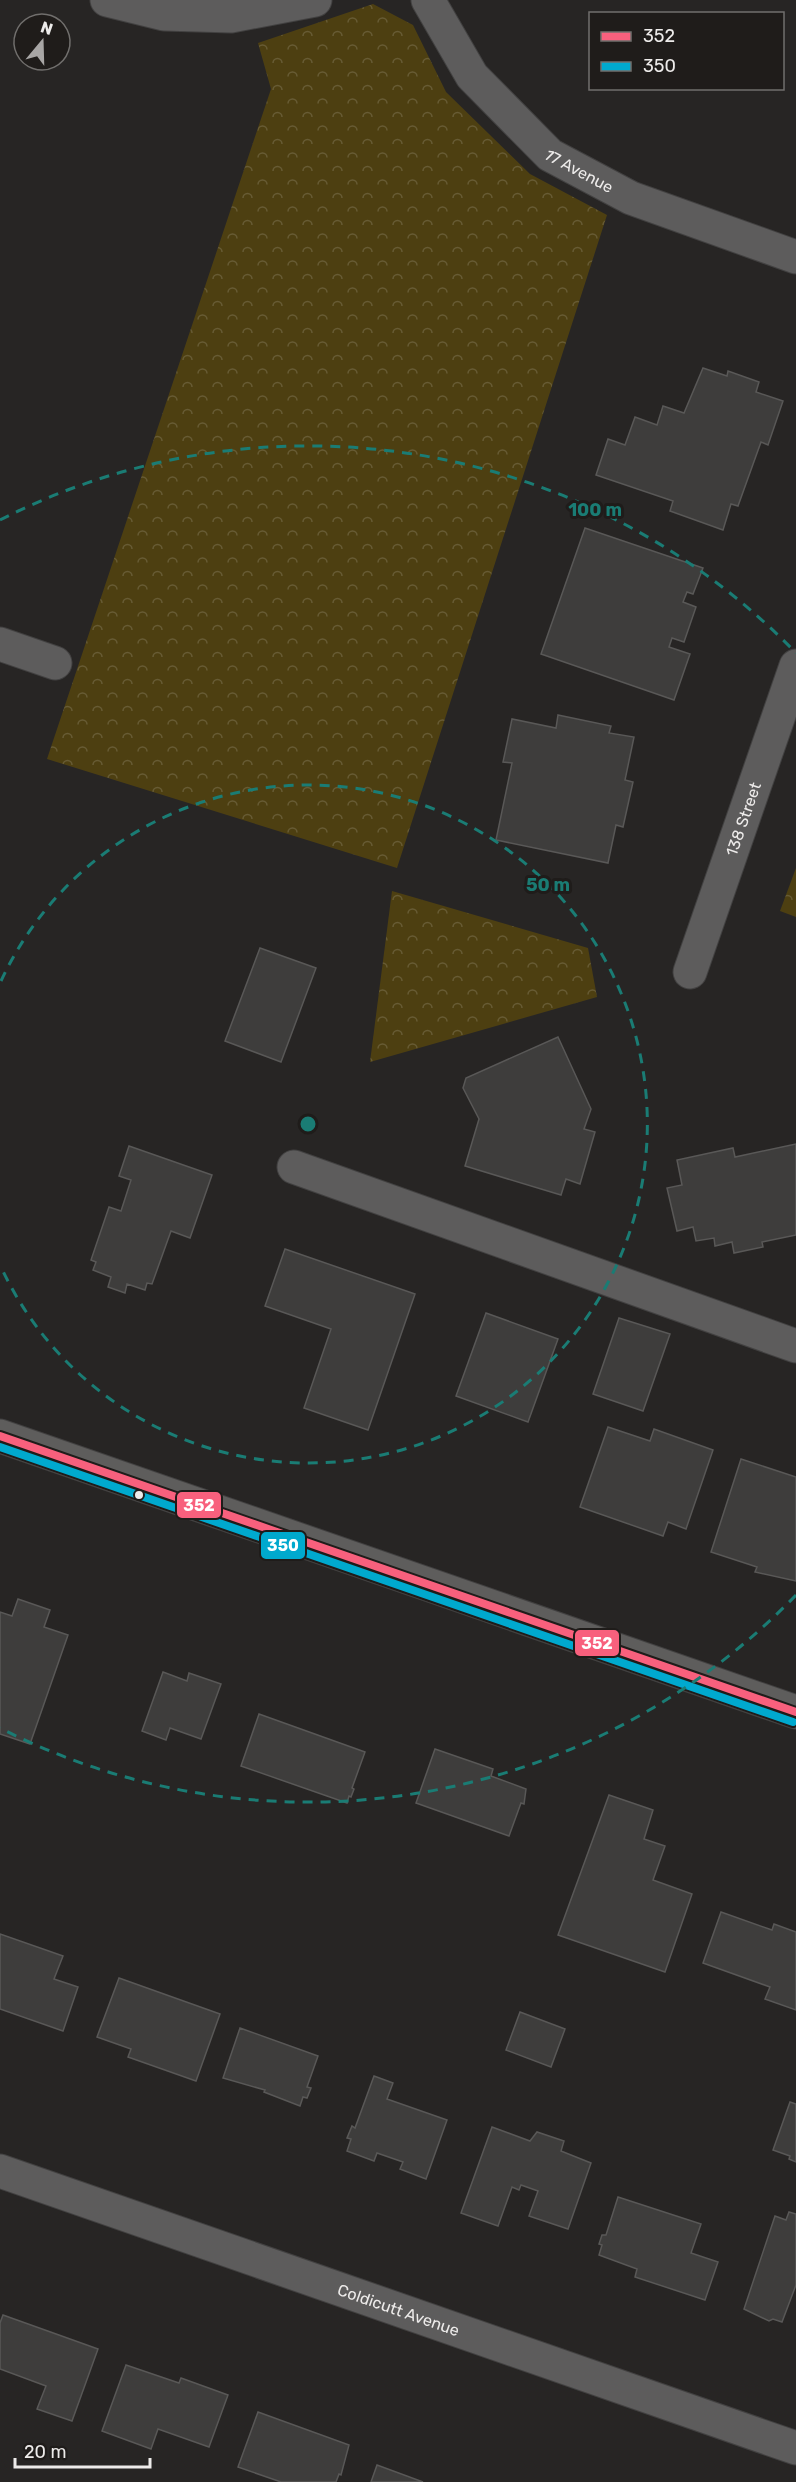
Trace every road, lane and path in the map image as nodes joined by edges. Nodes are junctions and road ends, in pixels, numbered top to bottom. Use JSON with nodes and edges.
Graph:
{"nodes":[{"id":1,"x":107,"y":0,"type":"edge"},
{"id":2,"x":315,"y":0,"type":"edge"},
{"id":3,"x":428,"y":0,"type":"edge"},
{"id":4,"x":796,"y":257,"type":"edge"},
{"id":5,"x":0,"y":644,"type":"edge"},
{"id":6,"x":55,"y":663,"type":"dead end"},
{"id":7,"x":796,"y":666,"type":"edge"},
{"id":8,"x":690,"y":972,"type":"dead end"},
{"id":9,"x":294,"y":1167,"type":"dead end"},
{"id":10,"x":796,"y":1346,"type":"edge"},
{"id":11,"x":0,"y":1436,"type":"edge"},
{"id":12,"x":796,"y":1712,"type":"edge"},
{"id":13,"x":0,"y":2171,"type":"edge"},
{"id":14,"x":796,"y":2448,"type":"edge"}],
"edges":[{"from":1,"to":2,"type":"street"},
{"from":3,"to":4,"type":"street","name":"17 Avenue"},
{"from":5,"to":6,"type":"street"},
{"from":7,"to":8,"type":"street","name":"138 Street"},
{"from":9,"to":10,"type":"street"},
{"from":11,"to":12,"type":"main road"},
{"from":13,"to":14,"type":"street","name":"Coldicutt Avenue"}]}
